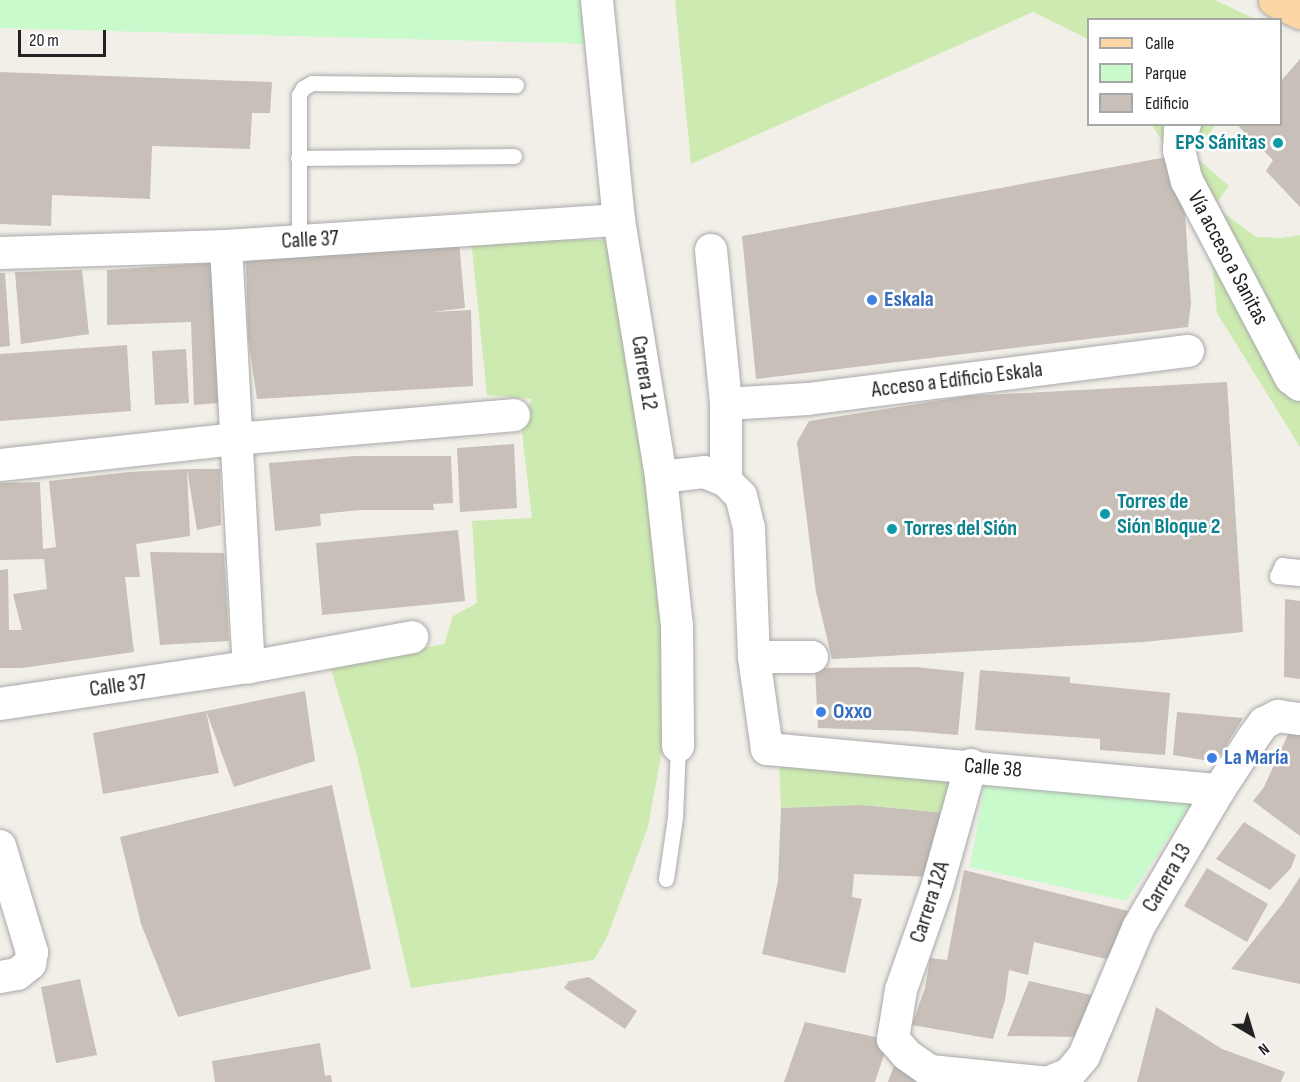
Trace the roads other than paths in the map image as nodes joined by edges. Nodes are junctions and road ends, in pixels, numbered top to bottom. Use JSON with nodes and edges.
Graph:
{"nodes":[{"id":1,"x":597,"y":0,"type":"edge"},
{"id":2,"x":516,"y":85,"type":"dead end"},
{"id":3,"x":1183,"y":126,"type":"edge"},
{"id":4,"x":514,"y":156,"type":"dead end"},
{"id":5,"x":298,"y":158,"type":"junction"},
{"id":6,"x":619,"y":220,"type":"junction"},
{"id":7,"x":299,"y":241,"type":"junction"},
{"id":8,"x":226,"y":246,"type":"junction"},
{"id":9,"x":711,"y":250,"type":"dead end"},
{"id":10,"x":0,"y":253,"type":"edge"},
{"id":11,"x":1188,"y":351,"type":"dead end"},
{"id":12,"x":1300,"y":385,"type":"edge"},
{"id":13,"x":726,"y":404,"type":"junction"},
{"id":14,"x":514,"y":415,"type":"dead end"},
{"id":15,"x":235,"y":439,"type":"junction"},
{"id":16,"x":0,"y":465,"type":"edge"},
{"id":17,"x":715,"y":476,"type":"junction"},
{"id":18,"x":666,"y":477,"type":"junction"},
{"id":19,"x":1300,"y":567,"type":"edge"},
{"id":20,"x":1300,"y":578,"type":"edge"},
{"id":21,"x":412,"y":637,"type":"dead end"},
{"id":22,"x":754,"y":657,"type":"junction"},
{"id":23,"x":812,"y":657,"type":"dead end"},
{"id":24,"x":249,"y":667,"type":"junction"},
{"id":25,"x":0,"y":704,"type":"edge"},
{"id":26,"x":1300,"y":719,"type":"edge"},
{"id":27,"x":678,"y":746,"type":"joint"},
{"id":28,"x":971,"y":765,"type":"junction"},
{"id":29,"x":1218,"y":790,"type":"junction"},
{"id":30,"x":0,"y":846,"type":"edge"},
{"id":31,"x":666,"y":879,"type":"dead end"},
{"id":32,"x":0,"y":977,"type":"edge"},
{"id":33,"x":1053,"y":1079,"type":"edge"}],
"edges":[{"from":1,"to":6,"type":"street","name":"Carrera 12"},
{"from":2,"to":5,"type":"lane"},
{"from":3,"to":12,"type":"street","name":"Vía acceso a Sanitas"},
{"from":4,"to":5,"type":"lane"},
{"from":5,"to":7,"type":"lane"},
{"from":6,"to":7,"type":"street","name":"Calle 37"},
{"from":6,"to":18,"type":"street","name":"Carrera 12"},
{"from":7,"to":8,"type":"street","name":"Calle 37"},
{"from":8,"to":10,"type":"street","name":"Calle 37"},
{"from":8,"to":15,"type":"street"},
{"from":9,"to":13,"type":"street"},
{"from":11,"to":13,"type":"street","name":"Acceso a Edificio Eskala"},
{"from":13,"to":17,"type":"street"},
{"from":14,"to":15,"type":"street"},
{"from":15,"to":16,"type":"street"},
{"from":15,"to":24,"type":"street"},
{"from":17,"to":18,"type":"street"},
{"from":17,"to":22,"type":"street"},
{"from":18,"to":27,"type":"street","name":"Carrera 12"},
{"from":19,"to":20,"type":"lane"},
{"from":21,"to":24,"type":"street","name":"Calle 37"},
{"from":22,"to":23,"type":"street"},
{"from":22,"to":28,"type":"street","name":"Calle 38"},
{"from":24,"to":25,"type":"street","name":"Calle 37"},
{"from":26,"to":29,"type":"street","name":"Carrera 13"},
{"from":27,"to":31,"type":"lane"},
{"from":28,"to":29,"type":"street","name":"Calle 38"},
{"from":28,"to":33,"type":"street","name":"Carrera 12A"},
{"from":29,"to":33,"type":"street","name":"Carrera 13"},
{"from":30,"to":32,"type":"street"}]}
